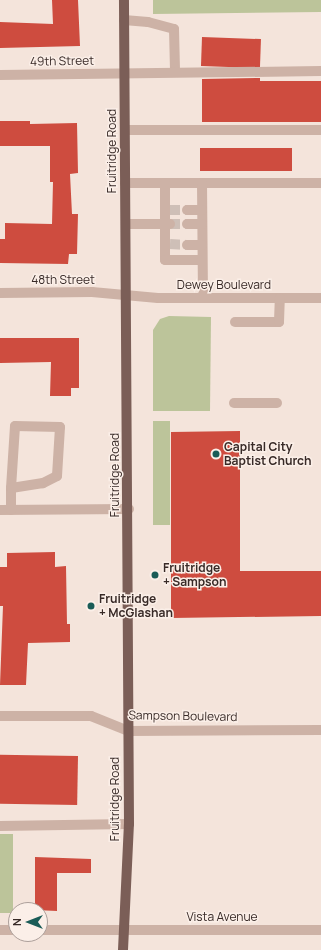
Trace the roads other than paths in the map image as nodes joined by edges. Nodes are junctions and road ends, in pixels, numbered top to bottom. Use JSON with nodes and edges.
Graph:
{"nodes":[{"id":1,"x":124,"y":0,"type":"edge"},
{"id":2,"x":124,"y":20,"type":"junction"},
{"id":3,"x":321,"y":70,"type":"edge"},
{"id":4,"x":175,"y":71,"type":"junction"},
{"id":5,"x":125,"y":73,"type":"junction"},
{"id":6,"x":0,"y":75,"type":"edge"},
{"id":7,"x":125,"y":130,"type":"junction"},
{"id":8,"x":321,"y":130,"type":"edge"},
{"id":9,"x":126,"y":183,"type":"junction"},
{"id":10,"x":165,"y":183,"type":"junction"},
{"id":11,"x":202,"y":183,"type":"junction"},
{"id":12,"x":321,"y":183,"type":"edge"},
{"id":13,"x":187,"y":210,"type":"tunnel mouth"},
{"id":14,"x":202,"y":210,"type":"junction"},
{"id":15,"x":126,"y":224,"type":"junction"},
{"id":16,"x":168,"y":224,"type":"junction"},
{"id":17,"x":187,"y":224,"type":"tunnel mouth"},
{"id":18,"x":202,"y":224,"type":"junction"},
{"id":19,"x":187,"y":244,"type":"tunnel mouth"},
{"id":20,"x":202,"y":244,"type":"junction"},
{"id":21,"x":202,"y":260,"type":"junction"},
{"id":22,"x":0,"y":293,"type":"edge"},
{"id":23,"x":126,"y":295,"type":"junction"},
{"id":24,"x":203,"y":298,"type":"junction"},
{"id":25,"x":280,"y":298,"type":"junction"},
{"id":26,"x":321,"y":298,"type":"edge"},
{"id":27,"x":235,"y":322,"type":"dead end"},
{"id":28,"x":234,"y":403,"type":"dead end"},
{"id":29,"x":278,"y":403,"type":"dead end"},
{"id":30,"x":12,"y":488,"type":"junction"},
{"id":31,"x":129,"y":509,"type":"junction"},
{"id":32,"x":0,"y":510,"type":"edge"},
{"id":33,"x":11,"y":510,"type":"junction"},
{"id":34,"x":0,"y":716,"type":"edge"},
{"id":35,"x":321,"y":730,"type":"edge"},
{"id":36,"x":128,"y":731,"type":"junction"},
{"id":37,"x":129,"y":824,"type":"junction"},
{"id":38,"x":0,"y":826,"type":"edge"},
{"id":39,"x":48,"y":930,"type":"edge"},
{"id":40,"x":123,"y":930,"type":"junction"},
{"id":41,"x":321,"y":930,"type":"edge"},
{"id":42,"x":123,"y":950,"type":"edge"}],
"edges":[{"from":1,"to":2,"type":"main road","name":"Fruitridge Road"},
{"from":2,"to":4,"type":"street"},
{"from":2,"to":5,"type":"main road","name":"Fruitridge Road"},
{"from":3,"to":4,"type":"street","name":"49th Street"},
{"from":4,"to":5,"type":"street","name":"49th Street"},
{"from":5,"to":6,"type":"street","name":"49th Street"},
{"from":5,"to":7,"type":"main road","name":"Fruitridge Road"},
{"from":7,"to":8,"type":"street"},
{"from":7,"to":9,"type":"main road","name":"Fruitridge Road"},
{"from":9,"to":10,"type":"street"},
{"from":9,"to":15,"type":"main road","name":"Fruitridge Road"},
{"from":10,"to":11,"type":"street"},
{"from":10,"to":16,"type":"street"},
{"from":11,"to":12,"type":"street"},
{"from":11,"to":14,"type":"street"},
{"from":13,"to":14,"type":"street"},
{"from":14,"to":18,"type":"street"},
{"from":15,"to":16,"type":"street"},
{"from":15,"to":23,"type":"main road","name":"Fruitridge Road"},
{"from":16,"to":21,"type":"street"},
{"from":17,"to":18,"type":"street"},
{"from":18,"to":20,"type":"street"},
{"from":19,"to":20,"type":"street"},
{"from":20,"to":21,"type":"street"},
{"from":21,"to":24,"type":"street"},
{"from":22,"to":23,"type":"street","name":"48th Street"},
{"from":23,"to":24,"type":"street","name":"Dewey Boulevard"},
{"from":23,"to":31,"type":"main road","name":"Fruitridge Road"},
{"from":24,"to":25,"type":"street","name":"Dewey Boulevard"},
{"from":25,"to":26,"type":"street","name":"Dewey Boulevard"},
{"from":25,"to":27,"type":"street"},
{"from":28,"to":29,"type":"street"},
{"from":30,"to":30,"type":"street"},
{"from":30,"to":33,"type":"street"},
{"from":31,"to":33,"type":"street"},
{"from":31,"to":36,"type":"main road","name":"Fruitridge Road"},
{"from":32,"to":33,"type":"street"},
{"from":34,"to":36,"type":"street","name":"Sampson Boulevard"},
{"from":35,"to":36,"type":"street","name":"Sampson Boulevard"},
{"from":36,"to":37,"type":"main road","name":"Fruitridge Road"},
{"from":37,"to":38,"type":"street"},
{"from":37,"to":40,"type":"main road","name":"Fruitridge Road"},
{"from":39,"to":40,"type":"street","name":"Vista Avenue"},
{"from":40,"to":41,"type":"street","name":"Vista Avenue"},
{"from":40,"to":42,"type":"main road","name":"Fruitridge Road"}]}
